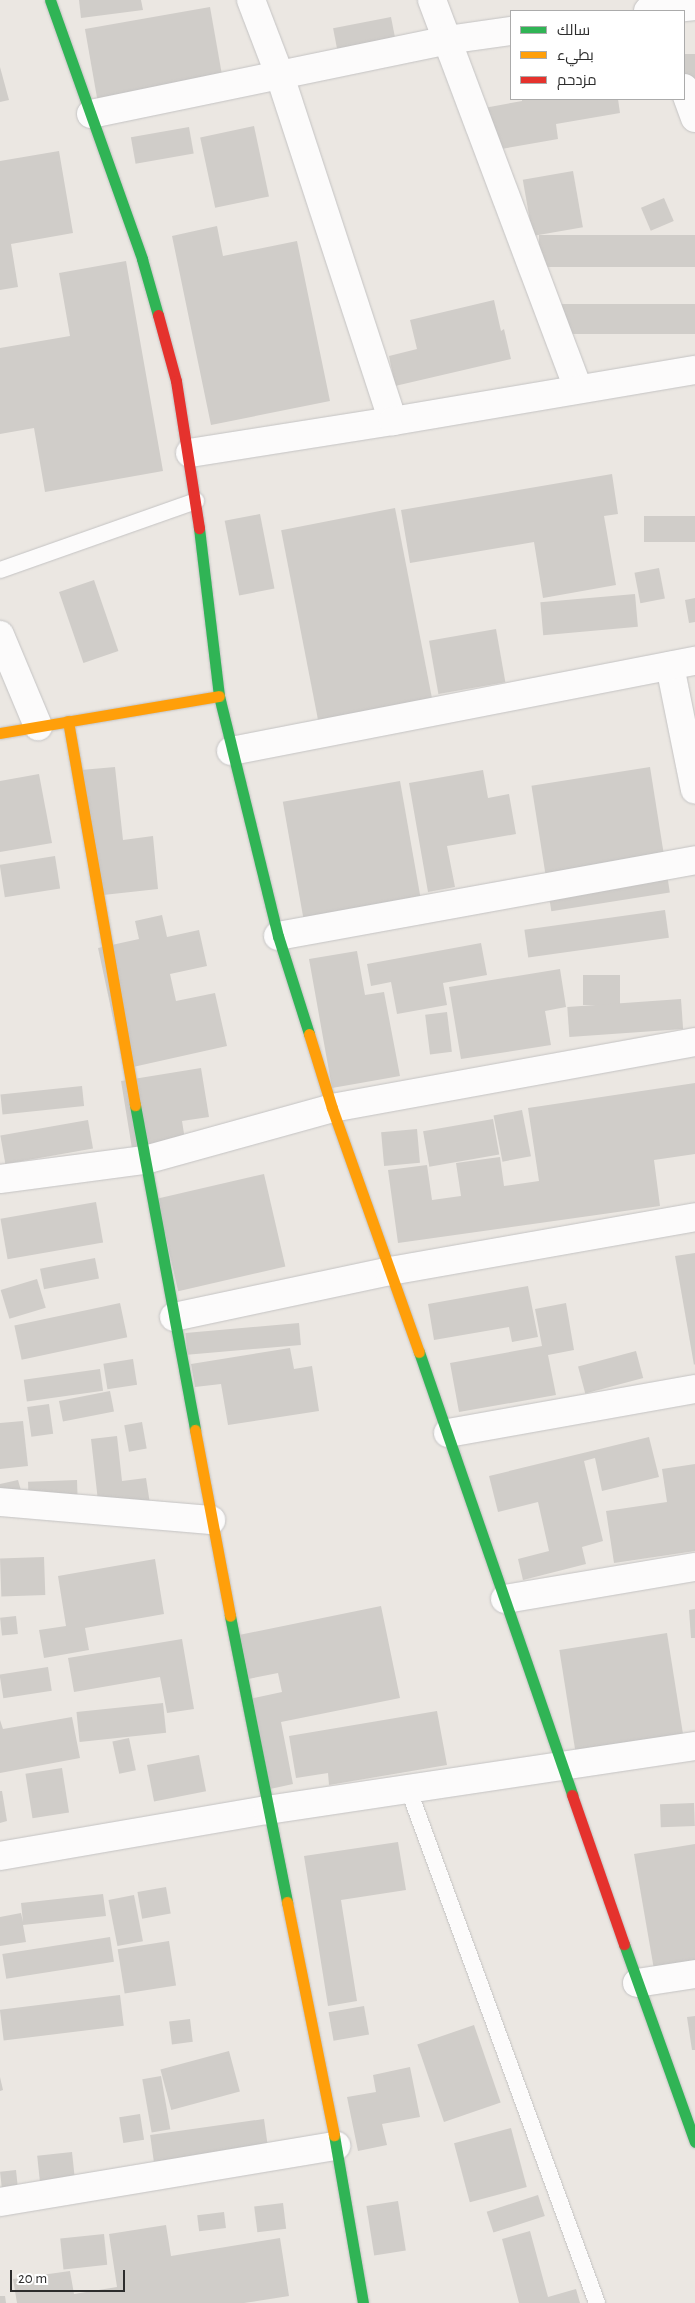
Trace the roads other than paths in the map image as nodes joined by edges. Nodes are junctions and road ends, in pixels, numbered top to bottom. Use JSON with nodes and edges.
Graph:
{"nodes":[{"id":1,"x":50,"y":0,"type":"edge"},
{"id":2,"x":251,"y":0,"type":"edge"},
{"id":3,"x":432,"y":0,"type":"edge"},
{"id":4,"x":695,"y":6,"type":"edge"},
{"id":5,"x":652,"y":8,"type":"edge"},
{"id":6,"x":510,"y":31,"type":"edge"},
{"id":7,"x":447,"y":40,"type":"junction"},
{"id":8,"x":280,"y":76,"type":"junction"},
{"id":9,"x":685,"y":91,"type":"edge"},
{"id":10,"x":91,"y":114,"type":"junction"},
{"id":11,"x":695,"y":118,"type":"edge"},
{"id":12,"x":695,"y":370,"type":"edge"},
{"id":13,"x":578,"y":389,"type":"junction"},
{"id":14,"x":393,"y":422,"type":"junction"},
{"id":15,"x":190,"y":453,"type":"junction"},
{"id":16,"x":196,"y":500,"type":"junction"},
{"id":17,"x":0,"y":570,"type":"edge"},
{"id":18,"x":0,"y":635,"type":"edge"},
{"id":19,"x":682,"y":663,"type":"edge"},
{"id":20,"x":219,"y":696,"type":"junction"},
{"id":21,"x":68,"y":721,"type":"junction"},
{"id":22,"x":38,"y":726,"type":"junction"},
{"id":23,"x":0,"y":733,"type":"edge"},
{"id":24,"x":231,"y":750,"type":"junction"},
{"id":25,"x":695,"y":790,"type":"edge"},
{"id":26,"x":695,"y":860,"type":"edge"},
{"id":27,"x":278,"y":936,"type":"junction"},
{"id":28,"x":695,"y":1042,"type":"edge"},
{"id":29,"x":332,"y":1108,"type":"junction"},
{"id":30,"x":145,"y":1160,"type":"junction"},
{"id":31,"x":0,"y":1178,"type":"edge"},
{"id":32,"x":695,"y":1217,"type":"edge"},
{"id":33,"x":390,"y":1272,"type":"junction"},
{"id":34,"x":174,"y":1317,"type":"junction"},
{"id":35,"x":695,"y":1389,"type":"edge"},
{"id":36,"x":448,"y":1434,"type":"junction"},
{"id":37,"x":0,"y":1502,"type":"edge"},
{"id":38,"x":211,"y":1520,"type":"junction"},
{"id":39,"x":695,"y":1567,"type":"edge"},
{"id":40,"x":505,"y":1600,"type":"junction"},
{"id":41,"x":695,"y":1746,"type":"edge"},
{"id":42,"x":562,"y":1766,"type":"junction"},
{"id":43,"x":408,"y":1788,"type":"junction"},
{"id":44,"x":267,"y":1810,"type":"junction"},
{"id":45,"x":0,"y":1856,"type":"edge"},
{"id":46,"x":695,"y":1974,"type":"edge"},
{"id":47,"x":637,"y":1983,"type":"junction"},
{"id":48,"x":695,"y":2142,"type":"edge"},
{"id":49,"x":336,"y":2146,"type":"junction"},
{"id":50,"x":0,"y":2202,"type":"edge"},
{"id":51,"x":363,"y":2303,"type":"edge"},
{"id":52,"x":597,"y":2303,"type":"edge"}],
"edges":[{"from":1,"to":10,"type":"main road"},
{"from":2,"to":8,"type":"street"},
{"from":3,"to":7,"type":"street"},
{"from":4,"to":5,"type":"street"},
{"from":6,"to":7,"type":"street"},
{"from":7,"to":8,"type":"street"},
{"from":7,"to":13,"type":"street"},
{"from":8,"to":10,"type":"street"},
{"from":8,"to":14,"type":"street"},
{"from":9,"to":11,"type":"street"},
{"from":10,"to":15,"type":"main road"},
{"from":12,"to":13,"type":"street"},
{"from":13,"to":14,"type":"street"},
{"from":14,"to":15,"type":"street"},
{"from":15,"to":16,"type":"main road"},
{"from":16,"to":17,"type":"lane"},
{"from":16,"to":20,"type":"main road"},
{"from":18,"to":22,"type":"street"},
{"from":19,"to":24,"type":"street"},
{"from":19,"to":25,"type":"street"},
{"from":20,"to":21,"type":"main road"},
{"from":20,"to":24,"type":"main road"},
{"from":21,"to":22,"type":"main road"},
{"from":21,"to":30,"type":"main road"},
{"from":22,"to":23,"type":"main road"},
{"from":24,"to":27,"type":"main road"},
{"from":26,"to":27,"type":"street"},
{"from":27,"to":29,"type":"main road"},
{"from":28,"to":29,"type":"street"},
{"from":29,"to":30,"type":"street"},
{"from":29,"to":33,"type":"main road"},
{"from":30,"to":31,"type":"street"},
{"from":30,"to":34,"type":"main road"},
{"from":32,"to":33,"type":"street"},
{"from":33,"to":34,"type":"street"},
{"from":33,"to":36,"type":"main road"},
{"from":34,"to":38,"type":"main road"},
{"from":35,"to":36,"type":"street"},
{"from":36,"to":40,"type":"main road"},
{"from":37,"to":38,"type":"street"},
{"from":38,"to":44,"type":"main road"},
{"from":39,"to":40,"type":"street"},
{"from":40,"to":42,"type":"main road"},
{"from":41,"to":42,"type":"street"},
{"from":42,"to":43,"type":"street"},
{"from":42,"to":47,"type":"main road"},
{"from":43,"to":44,"type":"street"},
{"from":43,"to":52,"type":"lane"},
{"from":44,"to":45,"type":"street"},
{"from":44,"to":49,"type":"main road"},
{"from":46,"to":47,"type":"street"},
{"from":47,"to":48,"type":"main road"},
{"from":49,"to":50,"type":"street"},
{"from":49,"to":51,"type":"main road"}]}
